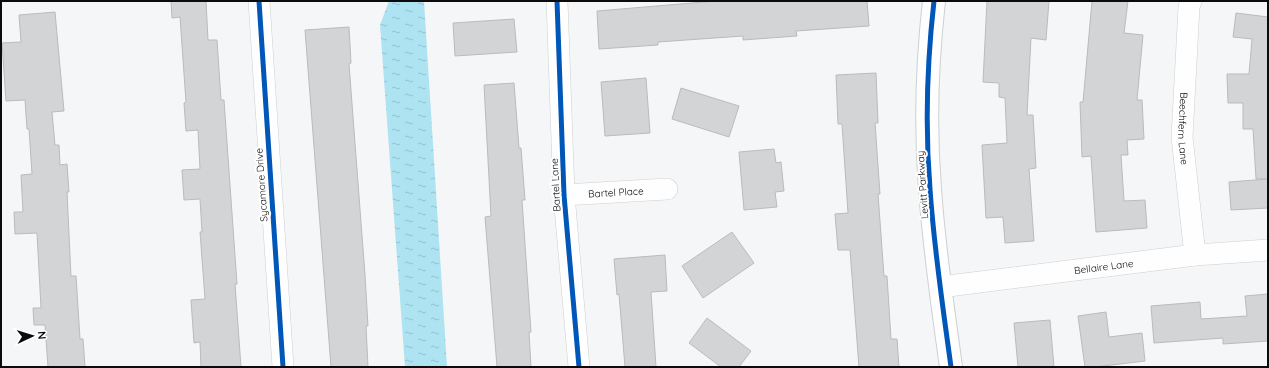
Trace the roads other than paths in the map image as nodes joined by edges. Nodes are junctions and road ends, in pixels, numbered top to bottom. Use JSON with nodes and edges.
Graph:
{"nodes":[{"id":1,"x":259,"y":1,"type":"edge"},
{"id":2,"x":557,"y":1,"type":"edge"},
{"id":3,"x":934,"y":1,"type":"edge"},
{"id":4,"x":1191,"y":1,"type":"edge"},
{"id":5,"x":667,"y":189,"type":"dead end"},
{"id":6,"x":564,"y":195,"type":"junction"},
{"id":7,"x":1268,"y":250,"type":"edge"},
{"id":8,"x":1194,"y":255,"type":"junction"},
{"id":9,"x":940,"y":287,"type":"junction"},
{"id":10,"x":283,"y":367,"type":"edge"},
{"id":11,"x":579,"y":367,"type":"edge"},
{"id":12,"x":951,"y":367,"type":"edge"}],
"edges":[{"from":1,"to":10,"type":"street","name":"Sycamore Drive"},
{"from":2,"to":6,"type":"street","name":"Bartel Lane"},
{"from":3,"to":9,"type":"street","name":"Levitt Parkway"},
{"from":4,"to":8,"type":"street","name":"Beechfern Lane"},
{"from":5,"to":6,"type":"street","name":"Bartel Place"},
{"from":6,"to":11,"type":"street","name":"Bartel Lane"},
{"from":7,"to":8,"type":"street","name":"Bellaire Lane"},
{"from":8,"to":9,"type":"street","name":"Bellaire Lane"},
{"from":9,"to":12,"type":"street","name":"Levitt Parkway"}]}
